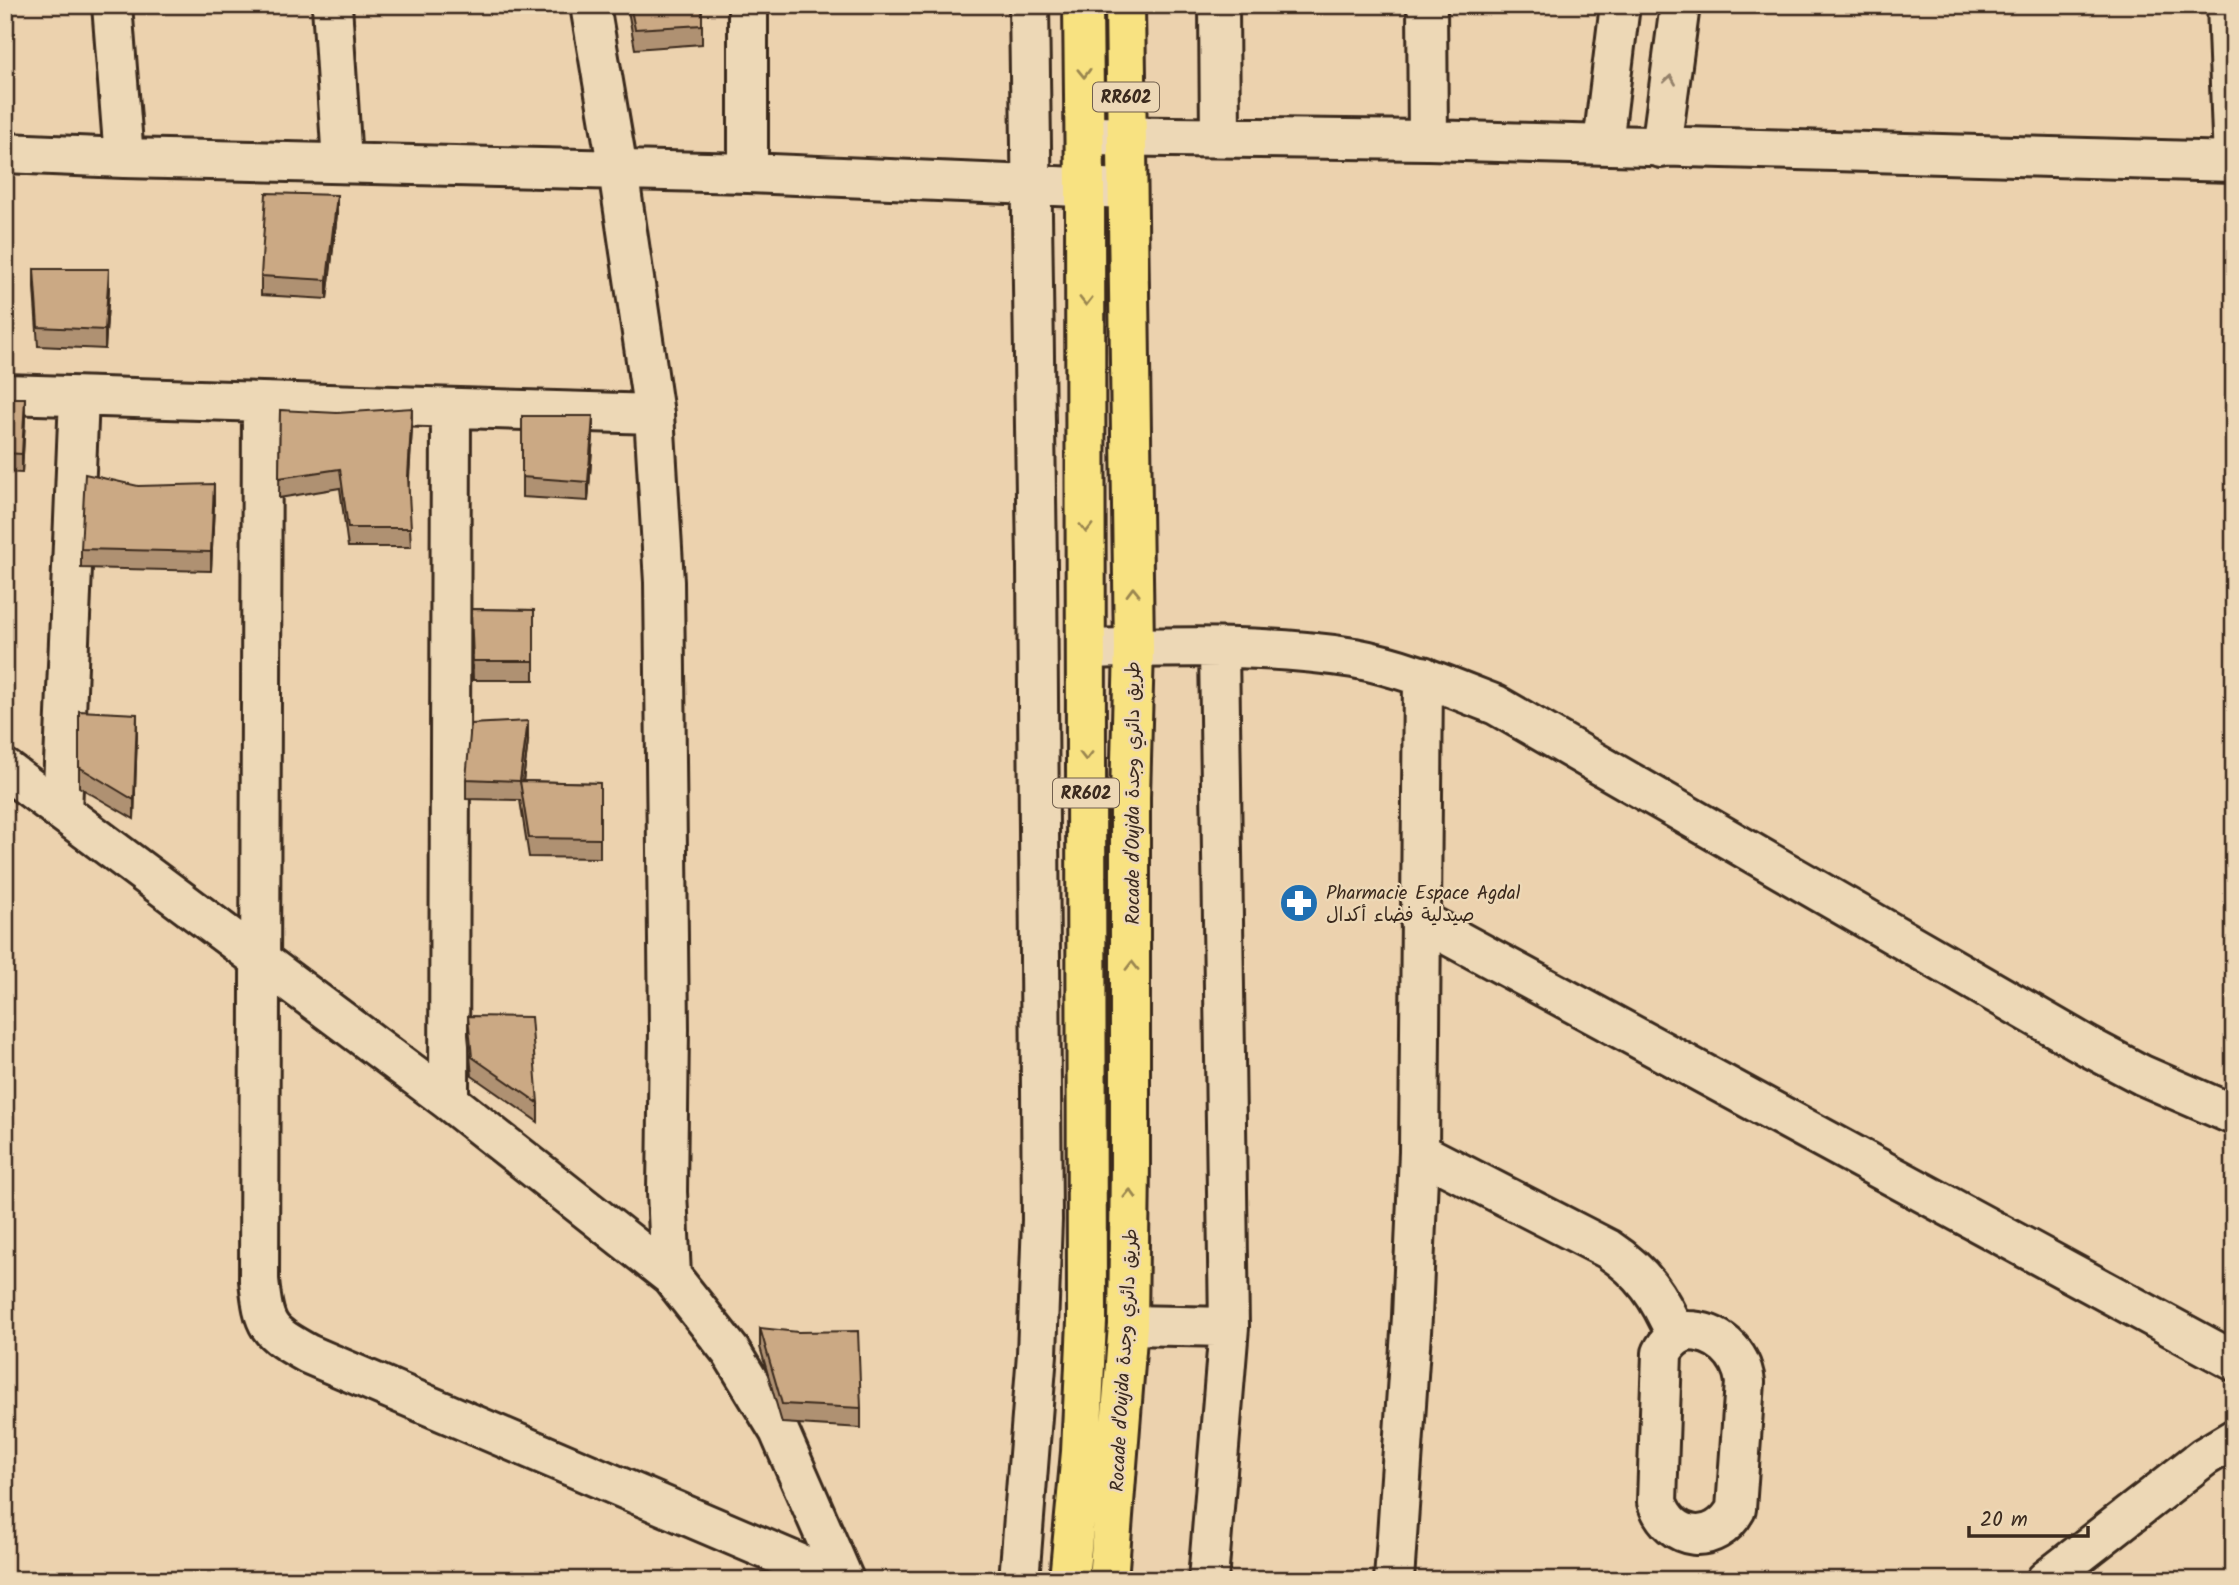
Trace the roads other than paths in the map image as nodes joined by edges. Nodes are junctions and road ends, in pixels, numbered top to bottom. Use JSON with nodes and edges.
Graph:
{"nodes":[{"id":1,"x":112,"y":5,"type":"edge"},
{"id":2,"x":332,"y":5,"type":"edge"},
{"id":3,"x":590,"y":5,"type":"edge"},
{"id":4,"x":748,"y":5,"type":"edge"},
{"id":5,"x":1030,"y":5,"type":"edge"},
{"id":6,"x":1083,"y":5,"type":"edge"},
{"id":7,"x":1125,"y":5,"type":"edge"},
{"id":8,"x":1219,"y":5,"type":"edge"},
{"id":9,"x":1427,"y":5,"type":"edge"},
{"id":10,"x":1620,"y":5,"type":"edge"},
{"id":11,"x":1680,"y":5,"type":"edge"},
{"id":12,"x":2227,"y":5,"type":"edge"},
{"id":13,"x":1085,"y":136,"type":"junction"},
{"id":14,"x":1126,"y":137,"type":"junction"},
{"id":15,"x":1220,"y":137,"type":"junction"},
{"id":16,"x":1428,"y":140,"type":"junction"},
{"id":17,"x":1603,"y":144,"type":"junction"},
{"id":18,"x":1661,"y":148,"type":"junction"},
{"id":19,"x":5,"y":153,"type":"edge"},
{"id":20,"x":124,"y":158,"type":"junction"},
{"id":21,"x":2233,"y":162,"type":"edge"},
{"id":22,"x":342,"y":163,"type":"junction"},
{"id":23,"x":618,"y":170,"type":"junction"},
{"id":24,"x":748,"y":173,"type":"junction"},
{"id":25,"x":1032,"y":184,"type":"junction"},
{"id":26,"x":1086,"y":187,"type":"junction"},
{"id":27,"x":1126,"y":189,"type":"junction"},
{"id":28,"x":5,"y":394,"type":"edge"},
{"id":29,"x":79,"y":397,"type":"junction"},
{"id":30,"x":262,"y":402,"type":"junction"},
{"id":31,"x":451,"y":409,"type":"junction"},
{"id":32,"x":654,"y":414,"type":"junction"},
{"id":33,"x":1133,"y":648,"type":"junction"},
{"id":34,"x":1086,"y":649,"type":"junction"},
{"id":35,"x":1219,"y":649,"type":"junction"},
{"id":36,"x":1423,"y":676,"type":"junction"},
{"id":37,"x":5,"y":769,"type":"edge"},
{"id":38,"x":62,"y":812,"type":"junction"},
{"id":39,"x":1420,"y":920,"type":"junction"},
{"id":40,"x":261,"y":960,"type":"junction"},
{"id":41,"x":449,"y":1101,"type":"junction"},
{"id":42,"x":2234,"y":1115,"type":"edge"},
{"id":43,"x":1419,"y":1152,"type":"junction"},
{"id":44,"x":671,"y":1276,"type":"junction"},
{"id":45,"x":1128,"y":1325,"type":"junction"},
{"id":46,"x":1229,"y":1327,"type":"junction"},
{"id":47,"x":1676,"y":1335,"type":"junction"},
{"id":48,"x":2234,"y":1362,"type":"edge"},
{"id":49,"x":2234,"y":1439,"type":"edge"},
{"id":50,"x":838,"y":1580,"type":"edge"},
{"id":51,"x":844,"y":1580,"type":"edge"},
{"id":52,"x":1019,"y":1580,"type":"edge"},
{"id":53,"x":1069,"y":1580,"type":"edge"},
{"id":54,"x":1108,"y":1580,"type":"edge"},
{"id":55,"x":1208,"y":1580,"type":"edge"},
{"id":56,"x":1394,"y":1580,"type":"edge"},
{"id":57,"x":2046,"y":1580,"type":"edge"}],
"edges":[{"from":1,"to":20,"type":"street"},
{"from":2,"to":22,"type":"street"},
{"from":3,"to":23,"type":"street"},
{"from":4,"to":24,"type":"street"},
{"from":5,"to":25,"type":"street"},
{"from":6,"to":13,"type":"highway","name":"Rocade d'Oujda طريق دائري وجدة","number":"RR602","one_way":true},
{"from":7,"to":14,"type":"highway","name":"Rocade d'Oujda طريق دائري وجدة","number":"RR602"},
{"from":8,"to":15,"type":"street"},
{"from":9,"to":16,"type":"street"},
{"from":10,"to":17,"type":"street"},
{"from":18,"to":11,"type":"street","one_way":true},
{"from":12,"to":21,"type":"street"},
{"from":13,"to":14,"type":"street"},
{"from":13,"to":26,"type":"highway","name":"Rocade d'Oujda طريق دائري وجدة","number":"RR602"},
{"from":14,"to":15,"type":"street"},
{"from":14,"to":27,"type":"highway","name":"Rocade d'Oujda طريق دائري وجدة","number":"RR602"},
{"from":15,"to":16,"type":"street"},
{"from":16,"to":17,"type":"street"},
{"from":17,"to":18,"type":"street"},
{"from":18,"to":21,"type":"street"},
{"from":19,"to":20,"type":"street"},
{"from":20,"to":22,"type":"street"},
{"from":22,"to":23,"type":"street"},
{"from":23,"to":24,"type":"street"},
{"from":23,"to":32,"type":"street"},
{"from":24,"to":25,"type":"street"},
{"from":25,"to":26,"type":"street"},
{"from":25,"to":52,"type":"street"},
{"from":26,"to":27,"type":"street"},
{"from":26,"to":34,"type":"highway","name":"Rocade d'Oujda طريق دائري وجدة","number":"RR602","one_way":true},
{"from":33,"to":27,"type":"highway","name":"Rocade d'Oujda طريق دائري وجدة","number":"RR602","one_way":true},
{"from":28,"to":29,"type":"street"},
{"from":29,"to":30,"type":"street"},
{"from":29,"to":38,"type":"street"},
{"from":30,"to":31,"type":"street"},
{"from":30,"to":40,"type":"street"},
{"from":31,"to":32,"type":"street"},
{"from":31,"to":41,"type":"street"},
{"from":32,"to":44,"type":"street"},
{"from":33,"to":34,"type":"street"},
{"from":33,"to":35,"type":"street"},
{"from":45,"to":33,"type":"highway","name":"Rocade d'Oujda طريق دائري وجدة","number":"RR602","one_way":true},
{"from":34,"to":53,"type":"highway","name":"Rocade d'Oujda طريق دائري وجدة","number":"RR602","one_way":true},
{"from":35,"to":36,"type":"street"},
{"from":35,"to":46,"type":"street"},
{"from":36,"to":39,"type":"street"},
{"from":36,"to":42,"type":"street"},
{"from":37,"to":38,"type":"street"},
{"from":38,"to":40,"type":"street"},
{"from":39,"to":43,"type":"street"},
{"from":39,"to":48,"type":"street"},
{"from":40,"to":41,"type":"street"},
{"from":40,"to":50,"type":"street"},
{"from":41,"to":44,"type":"street"},
{"from":43,"to":47,"type":"street"},
{"from":43,"to":56,"type":"street"},
{"from":44,"to":51,"type":"street"},
{"from":45,"to":46,"type":"street"},
{"from":45,"to":54,"type":"highway","name":"Rocade d'Oujda طريق دائري وجدة","number":"RR602"},
{"from":46,"to":55,"type":"street"},
{"from":47,"to":47,"type":"street"},
{"from":49,"to":57,"type":"street"}]}
